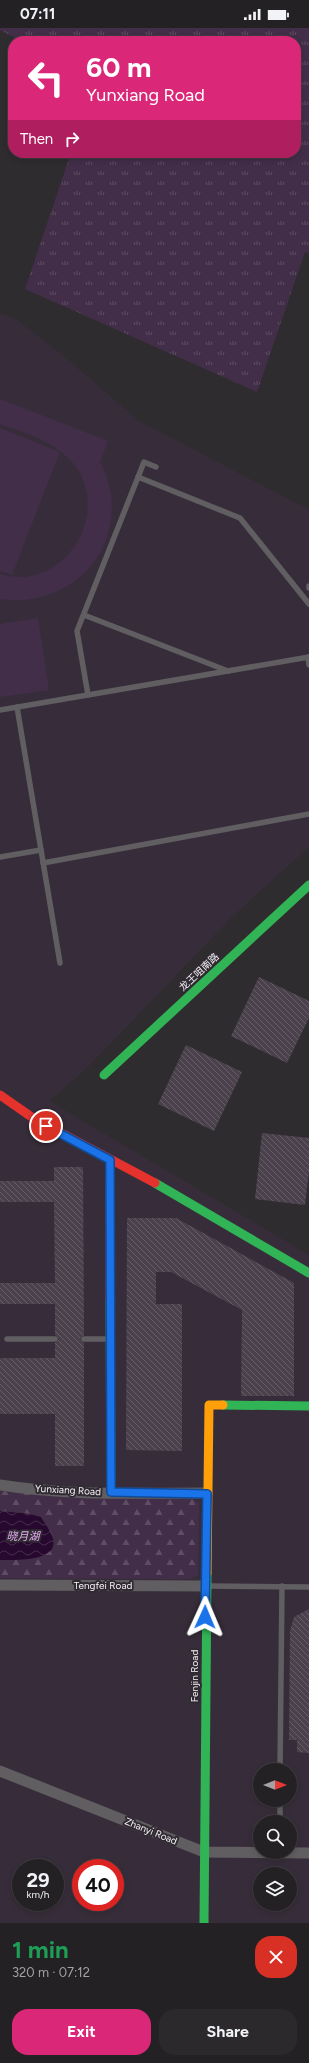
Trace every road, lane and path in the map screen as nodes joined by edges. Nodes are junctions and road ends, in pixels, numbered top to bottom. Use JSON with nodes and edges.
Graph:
{"nodes":[{"id":1,"x":156,"y":467,"type":"dead end"},
{"id":2,"x":138,"y":477,"type":"junction"},
{"id":3,"x":309,"y":604,"type":"edge"},
{"id":4,"x":84,"y":615,"type":"junction"},
{"id":5,"x":308,"y":657,"type":"edge"},
{"id":6,"x":309,"y":665,"type":"edge"},
{"id":7,"x":228,"y":671,"type":"junction"},
{"id":8,"x":88,"y":695,"type":"junction"},
{"id":9,"x":17,"y":707,"type":"junction"},
{"id":10,"x":0,"y":710,"type":"edge"},
{"id":11,"x":309,"y":814,"type":"edge"},
{"id":12,"x":41,"y":850,"type":"junction"},
{"id":13,"x":0,"y":857,"type":"edge"},
{"id":14,"x":43,"y":863,"type":"junction"},
{"id":15,"x":309,"y":886,"type":"edge"},
{"id":16,"x":60,"y":963,"type":"dead end"},
{"id":17,"x":104,"y":1075,"type":"dead end"},
{"id":18,"x":0,"y":1095,"type":"edge"},
{"id":19,"x":110,"y":1160,"type":"junction"},
{"id":20,"x":309,"y":1273,"type":"edge"},
{"id":21,"x":7,"y":1339,"type":"dead end"},
{"id":22,"x":55,"y":1339,"type":"dead end"},
{"id":23,"x":84,"y":1339,"type":"dead end"},
{"id":24,"x":111,"y":1339,"type":"junction"},
{"id":25,"x":309,"y":1406,"type":"edge"},
{"id":26,"x":0,"y":1485,"type":"edge"},
{"id":27,"x":111,"y":1492,"type":"junction"},
{"id":28,"x":207,"y":1494,"type":"junction"},
{"id":29,"x":0,"y":1585,"type":"edge"},
{"id":30,"x":206,"y":1586,"type":"junction"},
{"id":31,"x":282,"y":1586,"type":"junction"},
{"id":32,"x":309,"y":1587,"type":"edge"},
{"id":33,"x":280,"y":1763,"type":"edge"},
{"id":34,"x":0,"y":1772,"type":"edge"},
{"id":35,"x":204,"y":1852,"type":"junction"},
{"id":36,"x":253,"y":1852,"type":"edge"},
{"id":37,"x":297,"y":1853,"type":"edge"},
{"id":38,"x":309,"y":1853,"type":"edge"},
{"id":39,"x":204,"y":1923,"type":"edge"}],
"edges":[{"from":1,"to":2,"type":"lane"},
{"from":2,"to":3,"type":"lane"},
{"from":2,"to":4,"type":"lane"},
{"from":4,"to":7,"type":"lane"},
{"from":4,"to":8,"type":"lane"},
{"from":5,"to":6,"type":"lane"},
{"from":5,"to":7,"type":"lane"},
{"from":7,"to":8,"type":"lane"},
{"from":8,"to":9,"type":"lane"},
{"from":9,"to":10,"type":"lane"},
{"from":9,"to":12,"type":"lane"},
{"from":11,"to":14,"type":"lane"},
{"from":12,"to":13,"type":"lane"},
{"from":12,"to":14,"type":"lane"},
{"from":14,"to":16,"type":"lane"},
{"from":15,"to":17,"type":"street","name":"龙王咀南路"},
{"from":18,"to":19,"type":"street"},
{"from":19,"to":20,"type":"street"},
{"from":19,"to":24,"type":"street"},
{"from":21,"to":22,"type":"lane"},
{"from":23,"to":24,"type":"lane"},
{"from":24,"to":27,"type":"street"},
{"from":25,"to":28,"type":"street","name":"Fenjin Road"},
{"from":26,"to":27,"type":"street","name":"Yunxiang Road"},
{"from":27,"to":28,"type":"street","name":"Yunxiang Road"},
{"from":28,"to":30,"type":"street","name":"Fenjin Road"},
{"from":29,"to":30,"type":"street","name":"Tengfei Road"},
{"from":30,"to":31,"type":"lane"},
{"from":30,"to":35,"type":"street","name":"Fenjin Road"},
{"from":31,"to":32,"type":"lane"},
{"from":31,"to":33,"type":"lane"},
{"from":34,"to":35,"type":"street","name":"Zhanyi Road"},
{"from":35,"to":36,"type":"street","name":"Zhanyi Road"},
{"from":35,"to":39,"type":"street","name":"Fenjin Road"},
{"from":37,"to":38,"type":"street","name":"Zhanyi Road"}]}
